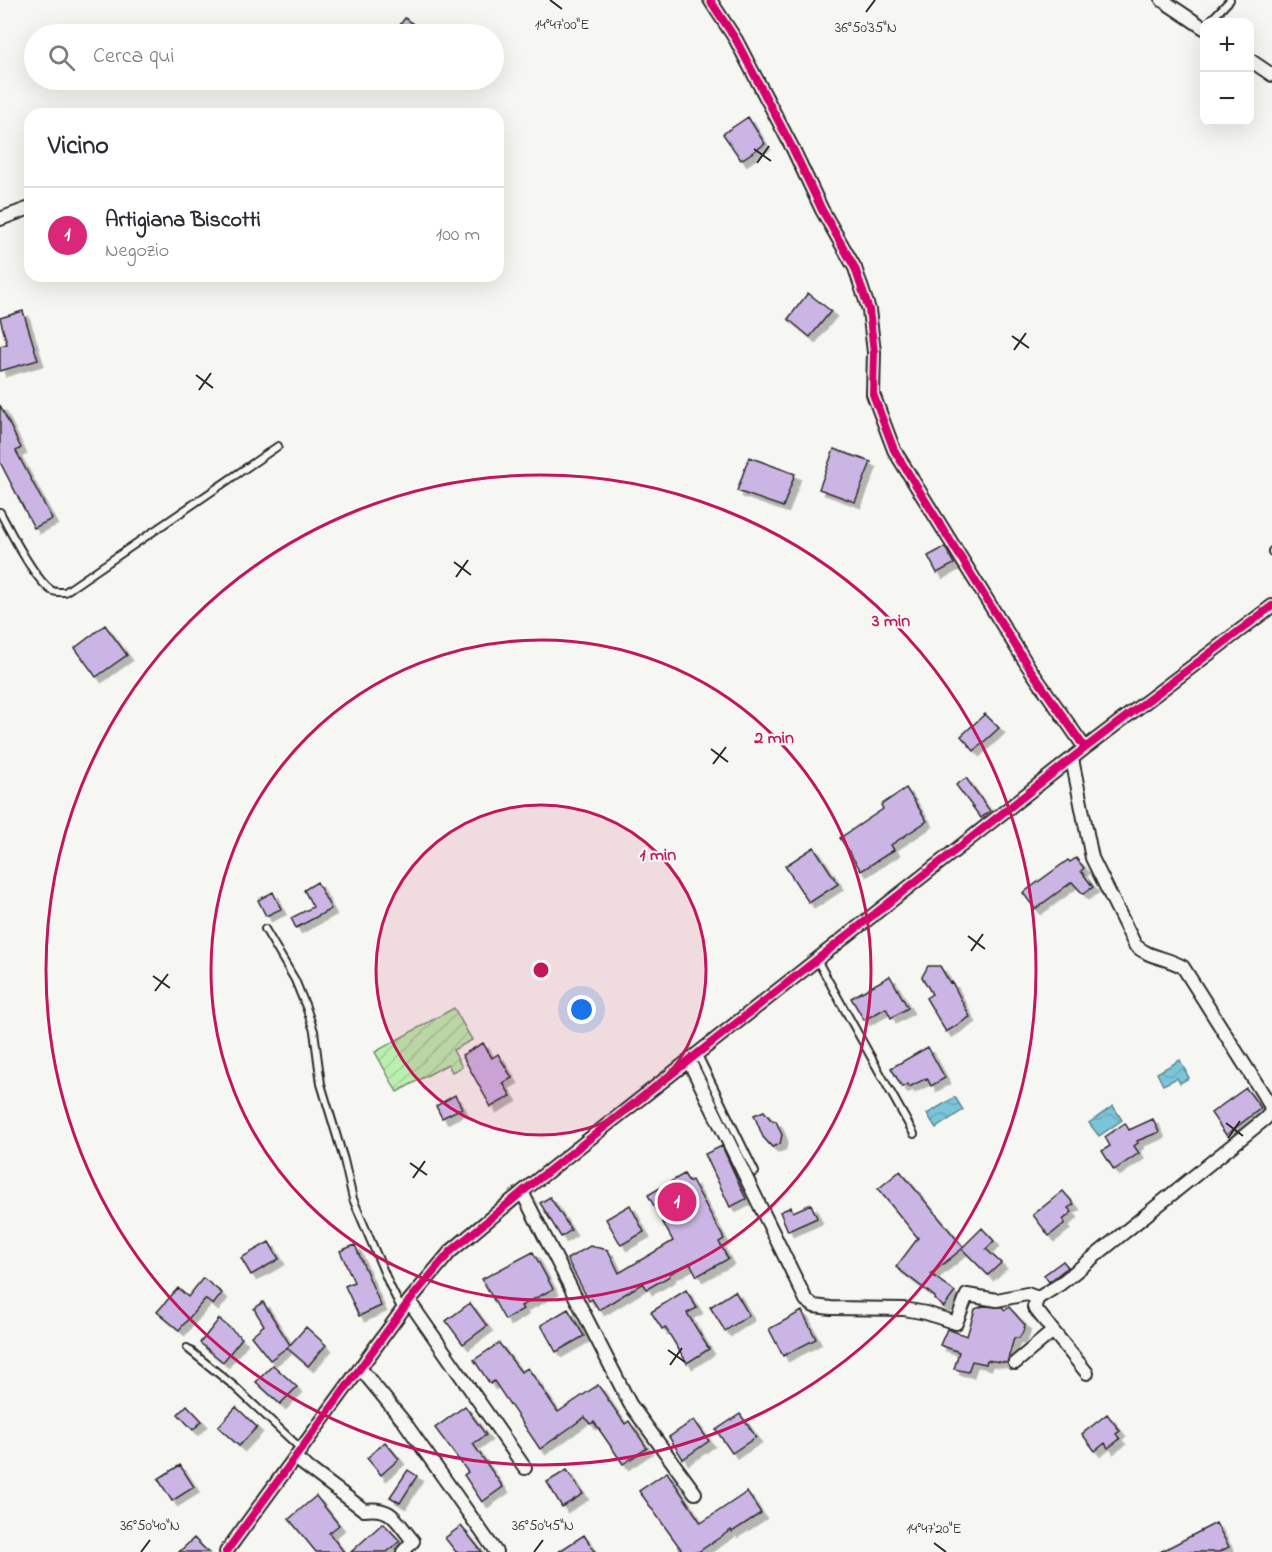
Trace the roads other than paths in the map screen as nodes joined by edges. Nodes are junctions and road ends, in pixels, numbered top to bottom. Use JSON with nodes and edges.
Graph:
{"nodes":[{"id":1,"x":710,"y":0,"type":"edge"},
{"id":2,"x":1162,"y":0,"type":"edge"},
{"id":3,"x":1230,"y":0,"type":"edge"},
{"id":4,"x":1213,"y":18,"type":"edge"},
{"id":5,"x":1200,"y":25,"type":"edge"},
{"id":6,"x":1254,"y":63,"type":"edge"},
{"id":7,"x":1272,"y":75,"type":"edge"},
{"id":8,"x":24,"y":210,"type":"edge"},
{"id":9,"x":0,"y":219,"type":"edge"},
{"id":10,"x":278,"y":446,"type":"dead end"},
{"id":11,"x":0,"y":512,"type":"edge"},
{"id":12,"x":1272,"y":606,"type":"edge"},
{"id":13,"x":1085,"y":748,"type":"junction"},
{"id":14,"x":1072,"y":759,"type":"junction"},
{"id":15,"x":265,"y":929,"type":"dead end"},
{"id":16,"x":817,"y":960,"type":"junction"},
{"id":17,"x":693,"y":1058,"type":"junction"},
{"id":18,"x":914,"y":1134,"type":"dead end"},
{"id":19,"x":754,"y":1172,"type":"dead end"},
{"id":20,"x":522,"y":1192,"type":"junction"},
{"id":21,"x":1038,"y":1298,"type":"junction"},
{"id":22,"x":406,"y":1306,"type":"junction"},
{"id":23,"x":1053,"y":1331,"type":"junction"},
{"id":24,"x":188,"y":1348,"type":"dead end"},
{"id":25,"x":1015,"y":1363,"type":"dead end"},
{"id":26,"x":360,"y":1368,"type":"junction"},
{"id":27,"x":1087,"y":1373,"type":"dead end"},
{"id":28,"x":298,"y":1454,"type":"junction"},
{"id":29,"x":525,"y":1468,"type":"dead end"},
{"id":30,"x":696,"y":1493,"type":"dead end"},
{"id":31,"x":226,"y":1552,"type":"edge"},
{"id":32,"x":403,"y":1552,"type":"edge"},
{"id":33,"x":496,"y":1552,"type":"edge"}],
"edges":[{"from":1,"to":13,"type":"street"},
{"from":2,"to":5,"type":"street"},
{"from":3,"to":4,"type":"lane"},
{"from":6,"to":7,"type":"street"},
{"from":8,"to":9,"type":"street"},
{"from":10,"to":11,"type":"lane"},
{"from":12,"to":13,"type":"street"},
{"from":13,"to":14,"type":"street"},
{"from":14,"to":16,"type":"street"},
{"from":14,"to":21,"type":"street"},
{"from":15,"to":22,"type":"lane"},
{"from":16,"to":17,"type":"street"},
{"from":16,"to":18,"type":"lane"},
{"from":17,"to":19,"type":"lane"},
{"from":17,"to":20,"type":"street"},
{"from":17,"to":21,"type":"street"},
{"from":20,"to":22,"type":"street"},
{"from":20,"to":30,"type":"street"},
{"from":21,"to":23,"type":"street"},
{"from":22,"to":26,"type":"street"},
{"from":22,"to":29,"type":"street"},
{"from":23,"to":25,"type":"street"},
{"from":23,"to":27,"type":"street"},
{"from":24,"to":28,"type":"lane"},
{"from":26,"to":28,"type":"street"},
{"from":26,"to":33,"type":"street"},
{"from":28,"to":31,"type":"street"},
{"from":28,"to":32,"type":"street"}]}
